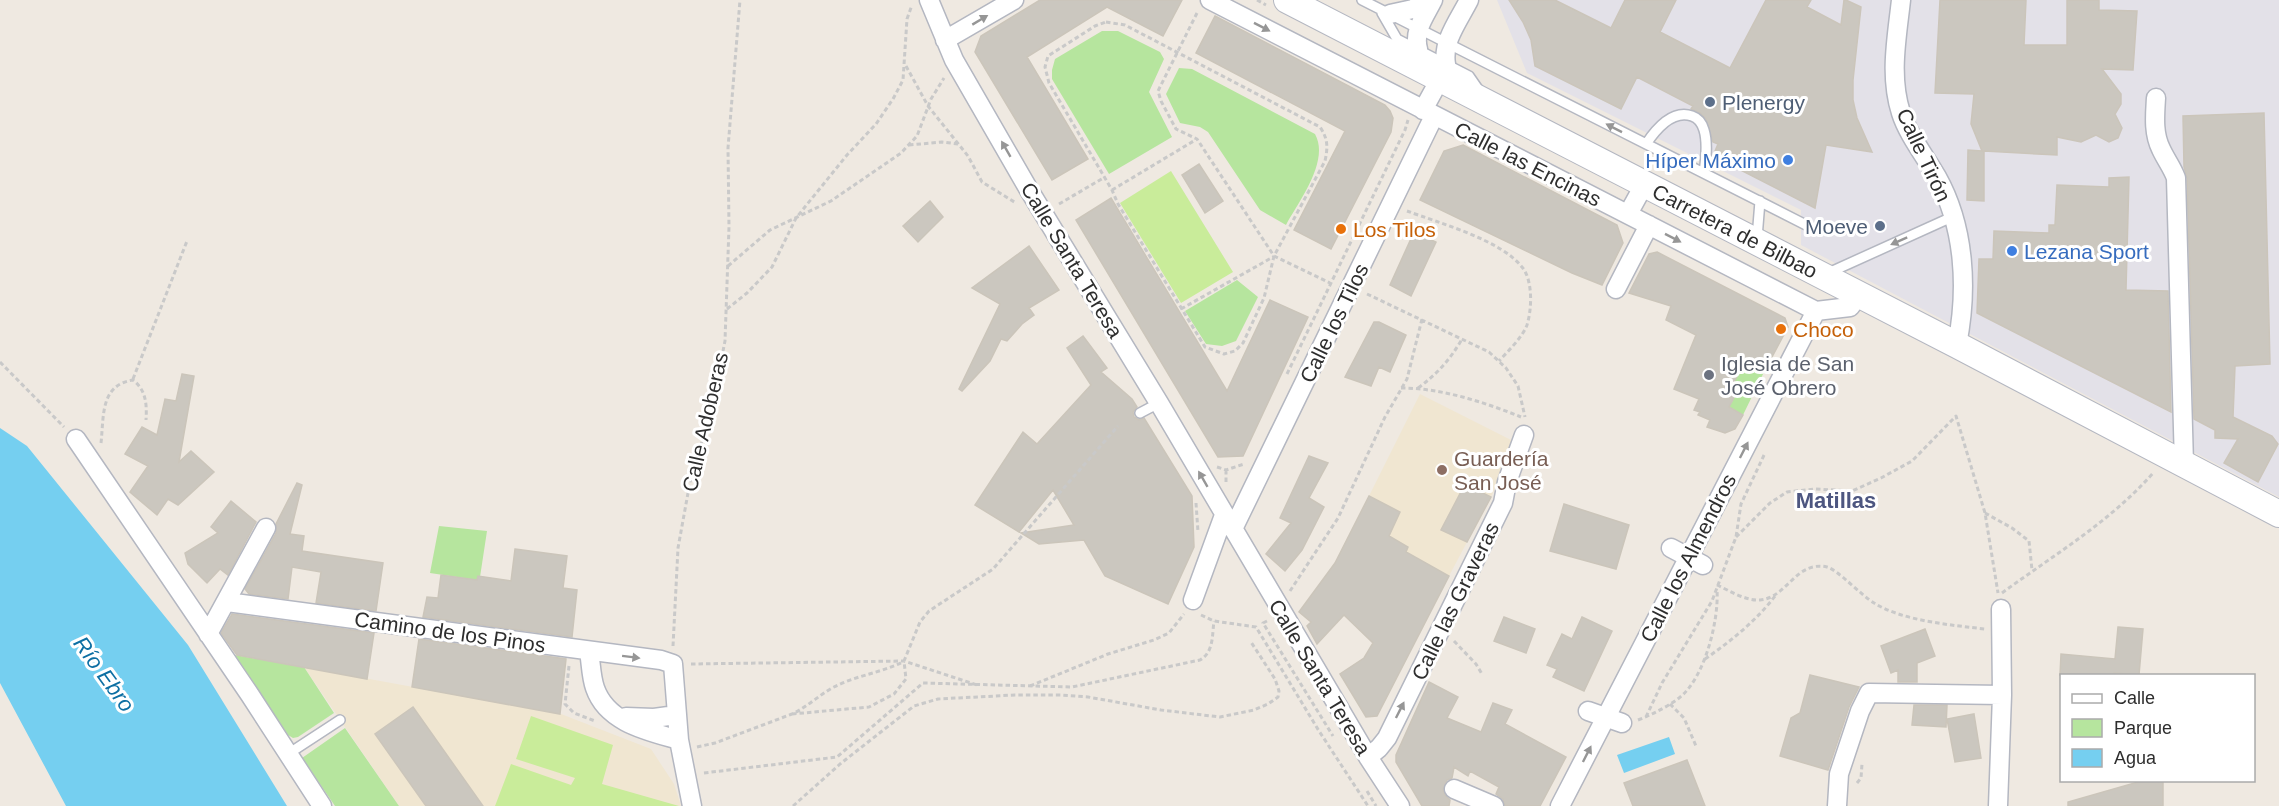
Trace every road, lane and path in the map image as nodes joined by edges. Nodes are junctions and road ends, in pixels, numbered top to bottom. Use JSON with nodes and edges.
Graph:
{"nodes":[{"id":1,"x":740,"y":0,"type":"edge"},
{"id":2,"x":914,"y":0,"type":"edge"},
{"id":3,"x":928,"y":0,"type":"edge"},
{"id":4,"x":1014,"y":0,"type":"edge"},
{"id":5,"x":1287,"y":0,"type":"edge"},
{"id":6,"x":1362,"y":0,"type":"edge"},
{"id":7,"x":1428,"y":0,"type":"edge"},
{"id":8,"x":1433,"y":0,"type":"edge"},
{"id":9,"x":1469,"y":0,"type":"edge"},
{"id":10,"x":1900,"y":0,"type":"edge"},
{"id":11,"x":1205,"y":3,"type":"edge"},
{"id":12,"x":1385,"y":12,"type":"junction"},
{"id":13,"x":1418,"y":29,"type":"junction"},
{"id":14,"x":945,"y":40,"type":"junction"},
{"id":15,"x":1447,"y":43,"type":"junction"},
{"id":16,"x":1418,"y":50,"type":"junction"},
{"id":17,"x":1177,"y":52,"type":"junction"},
{"id":18,"x":954,"y":60,"type":"junction"},
{"id":19,"x":905,"y":64,"type":"junction"},
{"id":20,"x":1443,"y":72,"type":"junction"},
{"id":21,"x":2156,"y":98,"type":"dead end"},
{"id":22,"x":928,"y":106,"type":"junction"},
{"id":23,"x":1429,"y":113,"type":"junction"},
{"id":24,"x":1407,"y":126,"type":"dead end"},
{"id":25,"x":1197,"y":139,"type":"junction"},
{"id":26,"x":958,"y":144,"type":"junction"},
{"id":27,"x":1646,"y":144,"type":"junction"},
{"id":28,"x":907,"y":146,"type":"junction"},
{"id":29,"x":1704,"y":173,"type":"junction"},
{"id":30,"x":1105,"y":177,"type":"junction"},
{"id":31,"x":1644,"y":185,"type":"junction"},
{"id":32,"x":1112,"y":190,"type":"junction"},
{"id":33,"x":1760,"y":201,"type":"junction"},
{"id":34,"x":1048,"y":206,"type":"junction"},
{"id":35,"x":1391,"y":206,"type":"junction"},
{"id":36,"x":1628,"y":214,"type":"junction"},
{"id":37,"x":1952,"y":217,"type":"junction"},
{"id":38,"x":796,"y":218,"type":"junction"},
{"id":39,"x":1649,"y":225,"type":"junction"},
{"id":40,"x":1806,"y":225,"type":"dead end"},
{"id":41,"x":187,"y":241,"type":"dead end"},
{"id":42,"x":1756,"y":242,"type":"junction"},
{"id":43,"x":1274,"y":256,"type":"junction"},
{"id":44,"x":728,"y":266,"type":"junction"},
{"id":45,"x":1822,"y":276,"type":"junction"},
{"id":46,"x":1330,"y":283,"type":"junction"},
{"id":47,"x":1351,"y":287,"type":"junction"},
{"id":48,"x":1616,"y":289,"type":"dead end"},
{"id":49,"x":1855,"y":301,"type":"junction"},
{"id":50,"x":726,"y":309,"type":"junction"},
{"id":51,"x":1181,"y":309,"type":"junction"},
{"id":52,"x":1816,"y":311,"type":"junction"},
{"id":53,"x":1422,"y":319,"type":"junction"},
{"id":54,"x":1462,"y":339,"type":"junction"},
{"id":55,"x":1957,"y":345,"type":"junction"},
{"id":56,"x":1499,"y":361,"type":"junction"},
{"id":57,"x":0,"y":362,"type":"edge"},
{"id":58,"x":133,"y":380,"type":"junction"},
{"id":59,"x":1284,"y":380,"type":"dead end"},
{"id":60,"x":1401,"y":388,"type":"junction"},
{"id":61,"x":1418,"y":388,"type":"junction"},
{"id":62,"x":1159,"y":403,"type":"junction"},
{"id":63,"x":1140,"y":413,"type":"dead end"},
{"id":64,"x":146,"y":420,"type":"dead end"},
{"id":65,"x":1118,"y":426,"type":"dead end"},
{"id":66,"x":1524,"y":435,"type":"dead end"},
{"id":67,"x":76,"y":439,"type":"joint"},
{"id":68,"x":1248,"y":455,"type":"dead end"},
{"id":69,"x":1212,"y":461,"type":"dead end"},
{"id":70,"x":2172,"y":464,"type":"junction"},
{"id":71,"x":99,"y":471,"type":"junction"},
{"id":72,"x":1985,"y":513,"type":"junction"},
{"id":73,"x":2279,"y":514,"type":"edge"},
{"id":74,"x":1228,"y":522,"type":"junction"},
{"id":75,"x":266,"y":528,"type":"dead end"},
{"id":76,"x":1736,"y":537,"type":"dead end"},
{"id":77,"x":1671,"y":548,"type":"dead end"},
{"id":78,"x":1696,"y":561,"type":"junction"},
{"id":79,"x":2032,"y":570,"type":"junction"},
{"id":80,"x":1717,"y":585,"type":"junction"},
{"id":81,"x":1775,"y":596,"type":"junction"},
{"id":82,"x":1286,"y":598,"type":"dead end"},
{"id":83,"x":227,"y":602,"type":"junction"},
{"id":84,"x":2000,"y":602,"type":"junction"},
{"id":85,"x":1191,"y":605,"type":"junction"},
{"id":86,"x":1214,"y":621,"type":"junction"},
{"id":87,"x":2000,"y":631,"type":"junction"},
{"id":88,"x":208,"y":634,"type":"junction"},
{"id":89,"x":1446,"y":637,"type":"junction"},
{"id":90,"x":1251,"y":642,"type":"dead end"},
{"id":91,"x":589,"y":651,"type":"junction"},
{"id":92,"x":1703,"y":660,"type":"junction"},
{"id":93,"x":904,"y":662,"type":"junction"},
{"id":94,"x":673,"y":664,"type":"junction"},
{"id":95,"x":1482,"y":674,"type":"dead end"},
{"id":96,"x":977,"y":685,"type":"junction"},
{"id":97,"x":1028,"y":687,"type":"junction"},
{"id":98,"x":2002,"y":696,"type":"junction"},
{"id":99,"x":1670,"y":704,"type":"junction"},
{"id":100,"x":1588,"y":711,"type":"dead end"},
{"id":101,"x":792,"y":714,"type":"junction"},
{"id":102,"x":676,"y":715,"type":"junction"},
{"id":103,"x":615,"y":716,"type":"junction"},
{"id":104,"x":340,"y":720,"type":"dead end"},
{"id":105,"x":1614,"y":721,"type":"junction"},
{"id":106,"x":680,"y":745,"type":"junction"},
{"id":107,"x":1696,"y":746,"type":"dead end"},
{"id":108,"x":288,"y":754,"type":"junction"},
{"id":109,"x":1368,"y":757,"type":"junction"},
{"id":110,"x":686,"y":775,"type":"junction"},
{"id":111,"x":1454,"y":789,"type":"dead end"},
{"id":112,"x":322,"y":806,"type":"edge"},
{"id":113,"x":692,"y":806,"type":"edge"},
{"id":114,"x":793,"y":806,"type":"edge"},
{"id":115,"x":1368,"y":806,"type":"edge"},
{"id":116,"x":1400,"y":806,"type":"edge"},
{"id":117,"x":1494,"y":806,"type":"edge"},
{"id":118,"x":1560,"y":806,"type":"edge"},
{"id":119,"x":1837,"y":806,"type":"edge"},
{"id":120,"x":1998,"y":806,"type":"edge"}],
"edges":[{"from":1,"to":44,"type":"path","name":"Calle Adoberas"},
{"from":2,"to":19,"type":"path"},
{"from":3,"to":14,"type":"street","name":"Calle Santa Teresa"},
{"from":14,"to":4,"type":"street","one_way":true},
{"from":5,"to":20,"type":"main road","name":"Carretera de Bilbao"},
{"from":6,"to":12,"type":"lane","name":"Carretera de Bilbao"},
{"from":7,"to":12,"type":"street"},
{"from":8,"to":13,"type":"street"},
{"from":9,"to":15,"type":"street"},
{"from":10,"to":37,"type":"street","name":"Calle Tirón"},
{"from":11,"to":17,"type":"path"},
{"from":11,"to":23,"type":"street","name":"Calle las Encinas","one_way":true},
{"from":12,"to":13,"type":"lane","name":"Carretera de Bilbao"},
{"from":12,"to":16,"type":"lane"},
{"from":13,"to":15,"type":"lane","name":"Carretera de Bilbao"},
{"from":13,"to":16,"type":"street"},
{"from":14,"to":18,"type":"street","name":"Calle Santa Teresa"},
{"from":15,"to":20,"type":"street"},
{"from":27,"to":15,"type":"lane","name":"Carretera de Bilbao","one_way":true},
{"from":16,"to":20,"type":"lane"},
{"from":17,"to":25,"type":"path"},
{"from":17,"to":30,"type":"path"},
{"from":17,"to":43,"type":"path"},
{"from":18,"to":22,"type":"path"},
{"from":34,"to":18,"type":"street","name":"Calle Santa Teresa","one_way":true},
{"from":19,"to":22,"type":"path"},
{"from":19,"to":38,"type":"path"},
{"from":20,"to":23,"type":"street","name":"Calle los Tilos"},
{"from":20,"to":31,"type":"main road","name":"Carretera de Bilbao"},
{"from":21,"to":70,"type":"street"},
{"from":22,"to":26,"type":"path"},
{"from":22,"to":28,"type":"path"},
{"from":23,"to":35,"type":"street","name":"Calle los Tilos"},
{"from":23,"to":36,"type":"street","name":"Calle las Encinas"},
{"from":24,"to":46,"type":"path"},
{"from":25,"to":32,"type":"path"},
{"from":25,"to":43,"type":"path"},
{"from":26,"to":28,"type":"path"},
{"from":26,"to":34,"type":"path"},
{"from":27,"to":29,"type":"lane","name":"Carretera de Bilbao"},
{"from":27,"to":29,"type":"lane"},
{"from":28,"to":38,"type":"path"},
{"from":29,"to":33,"type":"lane","name":"Carretera de Bilbao"},
{"from":30,"to":32,"type":"path"},
{"from":30,"to":34,"type":"path"},
{"from":31,"to":36,"type":"street"},
{"from":31,"to":42,"type":"main road","name":"Carretera de Bilbao"},
{"from":32,"to":51,"type":"path"},
{"from":33,"to":40,"type":"lane","name":"Carretera de Bilbao"},
{"from":33,"to":42,"type":"lane"},
{"from":34,"to":62,"type":"street","name":"Calle Santa Teresa"},
{"from":35,"to":47,"type":"street","name":"Calle los Tilos"},
{"from":35,"to":56,"type":"path"},
{"from":36,"to":39,"type":"street","name":"Calle las Encinas"},
{"from":37,"to":45,"type":"lane","one_way":true},
{"from":37,"to":55,"type":"street","name":"Calle Tirón"},
{"from":38,"to":44,"type":"path"},
{"from":38,"to":50,"type":"path"},
{"from":39,"to":48,"type":"street"},
{"from":39,"to":52,"type":"street","name":"Calle las Encinas","one_way":true},
{"from":41,"to":58,"type":"path"},
{"from":42,"to":45,"type":"main road","name":"Carretera de Bilbao"},
{"from":43,"to":46,"type":"path"},
{"from":43,"to":51,"type":"path"},
{"from":43,"to":51,"type":"path"},
{"from":44,"to":50,"type":"path","name":"Calle Adoberas"},
{"from":45,"to":49,"type":"main road","name":"Carretera de Bilbao"},
{"from":46,"to":59,"type":"path"},
{"from":47,"to":53,"type":"path"},
{"from":47,"to":74,"type":"street","name":"Calle los Tilos"},
{"from":49,"to":52,"type":"street"},
{"from":49,"to":55,"type":"main road","name":"Carretera de Bilbao"},
{"from":50,"to":94,"type":"path","name":"Calle Adoberas"},
{"from":78,"to":52,"type":"street","name":"Calle los Almendros","one_way":true},
{"from":53,"to":54,"type":"path"},
{"from":53,"to":60,"type":"path"},
{"from":54,"to":56,"type":"path"},
{"from":54,"to":61,"type":"path"},
{"from":55,"to":70,"type":"main road","name":"Carretera de Bilbao"},
{"from":56,"to":61,"type":"path"},
{"from":57,"to":67,"type":"path"},
{"from":58,"to":64,"type":"path"},
{"from":58,"to":71,"type":"path"},
{"from":60,"to":61,"type":"path"},
{"from":60,"to":82,"type":"path"},
{"from":62,"to":63,"type":"lane"},
{"from":74,"to":62,"type":"street","name":"Calle Santa Teresa","one_way":true},
{"from":65,"to":93,"type":"path"},
{"from":66,"to":89,"type":"street","name":"Calle las Graveras"},
{"from":67,"to":71,"type":"street"},
{"from":68,"to":69,"type":"path"},
{"from":70,"to":73,"type":"main road","name":"Carretera de Bilbao"},
{"from":70,"to":79,"type":"path"},
{"from":71,"to":88,"type":"street"},
{"from":72,"to":76,"type":"path"},
{"from":72,"to":79,"type":"path"},
{"from":72,"to":84,"type":"path"},
{"from":74,"to":85,"type":"street"},
{"from":74,"to":109,"type":"street","name":"Calle Santa Teresa"},
{"from":75,"to":83,"type":"street"},
{"from":77,"to":78,"type":"street"},
{"from":78,"to":80,"type":"path"},
{"from":78,"to":105,"type":"street","name":"Calle los Almendros"},
{"from":79,"to":84,"type":"path"},
{"from":80,"to":81,"type":"path"},
{"from":80,"to":92,"type":"path"},
{"from":81,"to":87,"type":"path"},
{"from":81,"to":92,"type":"path"},
{"from":83,"to":88,"type":"street"},
{"from":83,"to":91,"type":"street","name":"Camino de los Pinos"},
{"from":84,"to":87,"type":"street"},
{"from":85,"to":86,"type":"path"},
{"from":85,"to":97,"type":"path"},
{"from":86,"to":97,"type":"path"},
{"from":86,"to":115,"type":"path"},
{"from":87,"to":98,"type":"street"},
{"from":88,"to":108,"type":"street"},
{"from":89,"to":95,"type":"path"},
{"from":109,"to":89,"type":"street","name":"Calle las Graveras","one_way":true},
{"from":90,"to":114,"type":"path"},
{"from":91,"to":94,"type":"street","name":"Camino de los Pinos","one_way":true},
{"from":91,"to":103,"type":"street"},
{"from":92,"to":99,"type":"path"},
{"from":93,"to":94,"type":"path"},
{"from":93,"to":96,"type":"path"},
{"from":93,"to":101,"type":"path"},
{"from":93,"to":101,"type":"path"},
{"from":94,"to":102,"type":"street"},
{"from":96,"to":97,"type":"path"},
{"from":96,"to":110,"type":"path"},
{"from":98,"to":119,"type":"street"},
{"from":98,"to":120,"type":"street"},
{"from":99,"to":105,"type":"path"},
{"from":99,"to":107,"type":"path"},
{"from":100,"to":105,"type":"street"},
{"from":101,"to":106,"type":"path"},
{"from":102,"to":103,"type":"street"},
{"from":102,"to":106,"type":"street"},
{"from":103,"to":106,"type":"street"},
{"from":104,"to":108,"type":"lane"},
{"from":118,"to":105,"type":"street","name":"Calle los Almendros","one_way":true},
{"from":106,"to":110,"type":"street"},
{"from":108,"to":112,"type":"street"},
{"from":109,"to":116,"type":"street","name":"Calle Santa Teresa"},
{"from":110,"to":113,"type":"street"},
{"from":111,"to":117,"type":"street"}]}
